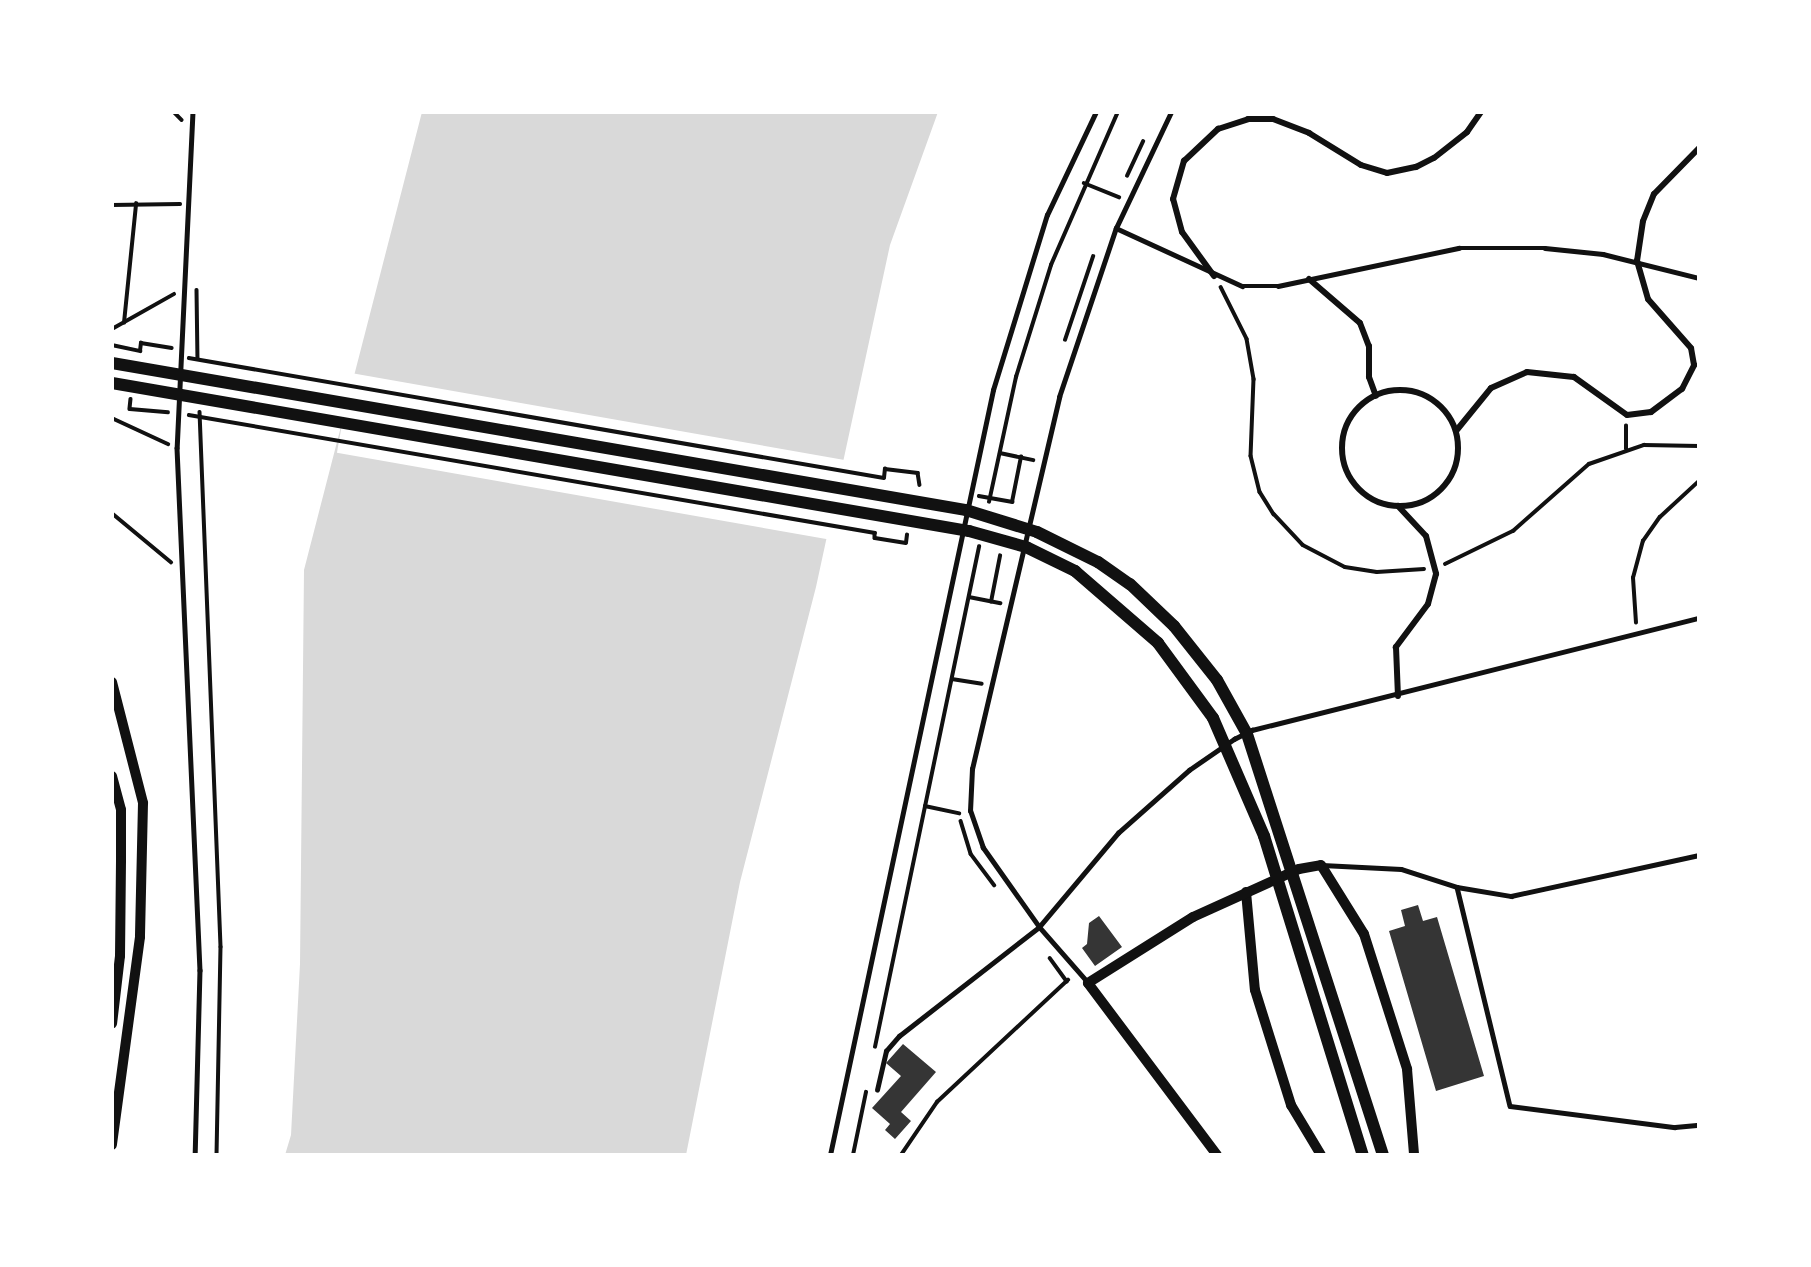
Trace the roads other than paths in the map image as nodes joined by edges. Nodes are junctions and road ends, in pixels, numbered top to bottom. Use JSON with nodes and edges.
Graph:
{"nodes":[{"id":1,"x":193,"y":112,"type":"edge"},
{"id":2,"x":1096,"y":112,"type":"edge"},
{"id":3,"x":1171,"y":112,"type":"edge"},
{"id":4,"x":1481,"y":112,"type":"edge"},
{"id":5,"x":1699,"y":148,"type":"edge"},
{"id":6,"x":1116,"y":228,"type":"junction"},
{"id":7,"x":1637,"y":261,"type":"junction"},
{"id":8,"x":1214,"y":276,"type":"junction"},
{"id":9,"x":1699,"y":278,"type":"edge"},
{"id":10,"x":1309,"y":279,"type":"junction"},
{"id":11,"x":112,"y":363,"type":"edge"},
{"id":12,"x":112,"y":383,"type":"edge"},
{"id":13,"x":1376,"y":396,"type":"junction"},
{"id":14,"x":1456,"y":431,"type":"junction"},
{"id":15,"x":1398,"y":506,"type":"junction"},
{"id":16,"x":1699,"y":618,"type":"edge"},
{"id":17,"x":112,"y":682,"type":"edge"},
{"id":18,"x":1398,"y":696,"type":"junction"},
{"id":19,"x":112,"y":776,"type":"edge"},
{"id":20,"x":1699,"y":855,"type":"edge"},
{"id":21,"x":1321,"y":865,"type":"junction"},
{"id":22,"x":1457,"y":887,"type":"junction"},
{"id":23,"x":1246,"y":892,"type":"junction"},
{"id":24,"x":1039,"y":927,"type":"junction"},
{"id":25,"x":1088,"y":983,"type":"junction"},
{"id":26,"x":112,"y":1024,"type":"edge"},
{"id":27,"x":877,"y":1090,"type":"dead end"},
{"id":28,"x":1699,"y":1125,"type":"edge"},
{"id":29,"x":112,"y":1145,"type":"edge"},
{"id":30,"x":195,"y":1155,"type":"edge"},
{"id":31,"x":830,"y":1155,"type":"edge"},
{"id":32,"x":1217,"y":1155,"type":"edge"},
{"id":33,"x":1321,"y":1155,"type":"edge"},
{"id":34,"x":1363,"y":1155,"type":"edge"},
{"id":35,"x":1383,"y":1155,"type":"edge"},
{"id":36,"x":1415,"y":1155,"type":"edge"}],
"edges":[{"from":1,"to":30,"type":"lane"},
{"from":2,"to":31,"type":"lane"},
{"from":3,"to":6,"type":"lane"},
{"from":4,"to":8,"type":"street"},
{"from":5,"to":7,"type":"street"},
{"from":6,"to":8,"type":"lane"},
{"from":6,"to":24,"type":"lane"},
{"from":7,"to":9,"type":"lane"},
{"from":7,"to":10,"type":"lane"},
{"from":7,"to":14,"type":"street"},
{"from":8,"to":10,"type":"lane"},
{"from":10,"to":13,"type":"street"},
{"from":11,"to":35,"type":"main road"},
{"from":12,"to":34,"type":"main road"},
{"from":13,"to":14,"type":"street"},
{"from":13,"to":15,"type":"street"},
{"from":14,"to":15,"type":"street"},
{"from":15,"to":18,"type":"street"},
{"from":16,"to":18,"type":"lane"},
{"from":17,"to":29,"type":"main road"},
{"from":18,"to":24,"type":"lane"},
{"from":19,"to":26,"type":"main road"},
{"from":20,"to":22,"type":"lane"},
{"from":21,"to":22,"type":"lane"},
{"from":21,"to":23,"type":"street"},
{"from":21,"to":36,"type":"street"},
{"from":22,"to":28,"type":"lane"},
{"from":23,"to":25,"type":"street"},
{"from":23,"to":33,"type":"street"},
{"from":24,"to":25,"type":"lane"},
{"from":24,"to":27,"type":"lane"},
{"from":25,"to":32,"type":"street"}]}
